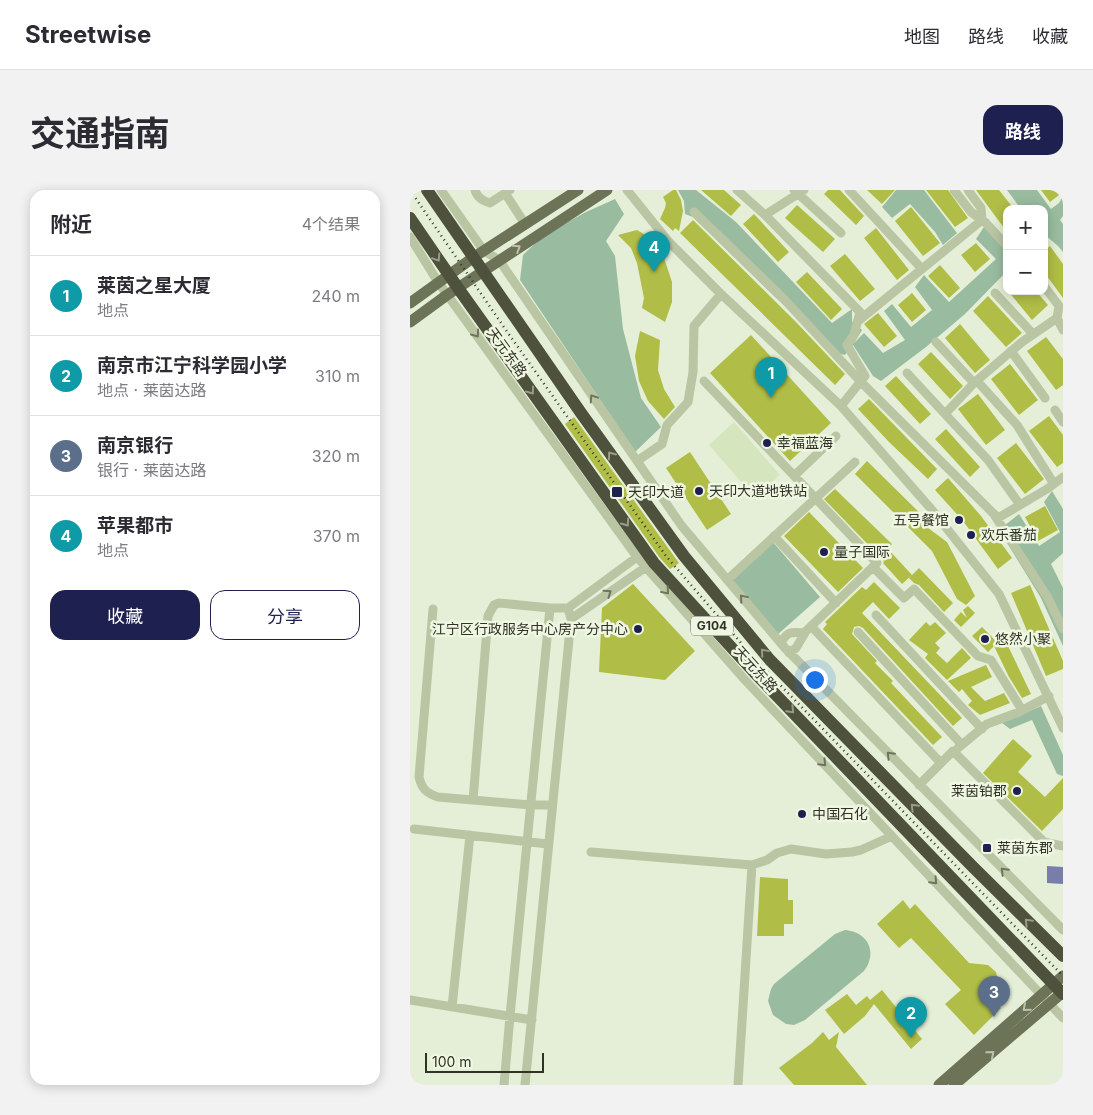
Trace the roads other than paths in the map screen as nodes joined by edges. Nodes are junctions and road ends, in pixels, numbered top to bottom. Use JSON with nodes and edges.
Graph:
{"nodes":[{"id":1,"x":427,"y":190,"type":"edge"},
{"id":2,"x":441,"y":190,"type":"edge"},
{"id":3,"x":578,"y":190,"type":"edge"},
{"id":4,"x":607,"y":190,"type":"edge"},
{"id":5,"x":627,"y":190,"type":"edge"},
{"id":6,"x":737,"y":190,"type":"edge"},
{"id":7,"x":849,"y":190,"type":"edge"},
{"id":8,"x":954,"y":190,"type":"edge"},
{"id":9,"x":968,"y":190,"type":"edge"},
{"id":10,"x":475,"y":191,"type":"edge"},
{"id":11,"x":799,"y":191,"type":"edge"},
{"id":12,"x":508,"y":192,"type":"edge"},
{"id":13,"x":694,"y":212,"type":"dead end"},
{"id":14,"x":765,"y":215,"type":"junction"},
{"id":15,"x":410,"y":218,"type":"edge"},
{"id":16,"x":982,"y":220,"type":"junction"},
{"id":17,"x":525,"y":224,"type":"junction"},
{"id":18,"x":841,"y":232,"type":"dead end"},
{"id":19,"x":410,"y":238,"type":"edge"},
{"id":20,"x":1003,"y":242,"type":"edge"},
{"id":21,"x":479,"y":254,"type":"junction"},
{"id":22,"x":499,"y":260,"type":"junction"},
{"id":23,"x":922,"y":269,"type":"junction"},
{"id":24,"x":484,"y":270,"type":"junction"},
{"id":25,"x":444,"y":279,"type":"junction"},
{"id":26,"x":452,"y":291,"type":"junction"},
{"id":27,"x":1048,"y":291,"type":"edge"},
{"id":28,"x":996,"y":293,"type":"dead end"},
{"id":29,"x":721,"y":294,"type":"junction"},
{"id":30,"x":410,"y":303,"type":"edge"},
{"id":31,"x":1057,"y":318,"type":"junction"},
{"id":32,"x":410,"y":322,"type":"edge"},
{"id":33,"x":857,"y":322,"type":"junction"},
{"id":34,"x":1063,"y":330,"type":"edge"},
{"id":35,"x":1033,"y":334,"type":"junction"},
{"id":36,"x":936,"y":342,"type":"dead end"},
{"id":37,"x":1011,"y":351,"type":"junction"},
{"id":38,"x":907,"y":373,"type":"dead end"},
{"id":39,"x":704,"y":381,"type":"dead end"},
{"id":40,"x":861,"y":382,"type":"junction"},
{"id":41,"x":976,"y":382,"type":"junction"},
{"id":42,"x":1045,"y":398,"type":"dead end"},
{"id":43,"x":841,"y":406,"type":"junction"},
{"id":44,"x":1055,"y":410,"type":"dead end"},
{"id":45,"x":945,"y":414,"type":"junction"},
{"id":46,"x":1063,"y":422,"type":"edge"},
{"id":47,"x":836,"y":436,"type":"dead end"},
{"id":48,"x":637,"y":462,"type":"junction"},
{"id":49,"x":855,"y":462,"type":"dead end"},
{"id":50,"x":794,"y":476,"type":"junction"},
{"id":51,"x":1063,"y":477,"type":"edge"},
{"id":52,"x":1054,"y":484,"type":"junction"},
{"id":53,"x":815,"y":498,"type":"junction"},
{"id":54,"x":1020,"y":505,"type":"junction"},
{"id":55,"x":995,"y":516,"type":"junction"},
{"id":56,"x":774,"y":536,"type":"junction"},
{"id":57,"x":637,"y":558,"type":"junction"},
{"id":58,"x":646,"y":567,"type":"junction"},
{"id":59,"x":873,"y":567,"type":"junction"},
{"id":60,"x":727,"y":580,"type":"junction"},
{"id":61,"x":836,"y":602,"type":"junction"},
{"id":62,"x":550,"y":608,"type":"junction"},
{"id":63,"x":568,"y":608,"type":"junction"},
{"id":64,"x":433,"y":609,"type":"dead end"},
{"id":65,"x":876,"y":615,"type":"dead end"},
{"id":66,"x":571,"y":619,"type":"junction"},
{"id":67,"x":808,"y":629,"type":"junction"},
{"id":68,"x":1063,"y":629,"type":"edge"},
{"id":69,"x":858,"y":632,"type":"dead end"},
{"id":70,"x":780,"y":643,"type":"junction"},
{"id":71,"x":789,"y":652,"type":"junction"},
{"id":72,"x":1049,"y":696,"type":"junction"},
{"id":73,"x":1022,"y":710,"type":"junction"},
{"id":74,"x":1063,"y":728,"type":"edge"},
{"id":75,"x":982,"y":729,"type":"junction"},
{"id":76,"x":962,"y":745,"type":"junction"},
{"id":77,"x":954,"y":751,"type":"junction"},
{"id":78,"x":941,"y":763,"type":"junction"},
{"id":79,"x":918,"y":785,"type":"junction"},
{"id":80,"x":474,"y":800,"type":"junction"},
{"id":81,"x":530,"y":805,"type":"junction"},
{"id":82,"x":552,"y":805,"type":"junction"},
{"id":83,"x":414,"y":829,"type":"dead end"},
{"id":84,"x":470,"y":835,"type":"junction"},
{"id":85,"x":892,"y":836,"type":"junction"},
{"id":86,"x":527,"y":842,"type":"junction"},
{"id":87,"x":548,"y":844,"type":"junction"},
{"id":88,"x":1063,"y":846,"type":"edge"},
{"id":89,"x":591,"y":852,"type":"dead end"},
{"id":90,"x":752,"y":865,"type":"junction"},
{"id":91,"x":1063,"y":930,"type":"edge"},
{"id":92,"x":1063,"y":956,"type":"edge"},
{"id":93,"x":1061,"y":988,"type":"edge"},
{"id":94,"x":1041,"y":995,"type":"junction"},
{"id":95,"x":410,"y":1000,"type":"edge"},
{"id":96,"x":1050,"y":1004,"type":"junction"},
{"id":97,"x":452,"y":1007,"type":"junction"},
{"id":98,"x":510,"y":1016,"type":"junction"},
{"id":99,"x":1063,"y":1018,"type":"edge"},
{"id":100,"x":532,"y":1020,"type":"junction"},
{"id":101,"x":504,"y":1085,"type":"edge"},
{"id":102,"x":525,"y":1085,"type":"edge"},
{"id":103,"x":738,"y":1085,"type":"edge"},
{"id":104,"x":939,"y":1085,"type":"edge"},
{"id":105,"x":954,"y":1085,"type":"edge"}],
"edges":[{"from":1,"to":21,"type":"highway","name":"天元东路","number":"G104"},
{"from":2,"to":21,"type":"street","name":"天元东路"},
{"from":3,"to":17,"type":"main road"},
{"from":22,"to":4,"type":"main road","one_way":true},
{"from":5,"to":29,"type":"street"},
{"from":6,"to":14,"type":"street"},
{"from":7,"to":23,"type":"street"},
{"from":8,"to":16,"type":"street"},
{"from":9,"to":16,"type":"street"},
{"from":10,"to":12,"type":"street"},
{"from":11,"to":14,"type":"street"},
{"from":11,"to":18,"type":"street"},
{"from":12,"to":17,"type":"street"},
{"from":13,"to":40,"type":"street"},
{"from":14,"to":33,"type":"street"},
{"from":15,"to":25,"type":"highway","name":"天元东路","number":"G104","one_way":true},
{"from":16,"to":20,"type":"street"},
{"from":16,"to":23,"type":"street"},
{"from":17,"to":21,"type":"main road"},
{"from":19,"to":25,"type":"street","name":"天元东路"},
{"from":21,"to":22,"type":"street","name":"天元东路"},
{"from":21,"to":24,"type":"highway","name":"天元东路","number":"G104"},
{"from":21,"to":25,"type":"main road"},
{"from":22,"to":24,"type":"main road"},
{"from":48,"to":22,"type":"street","name":"天元东路","one_way":true},
{"from":23,"to":33,"type":"street"},
{"from":24,"to":26,"type":"main road"},
{"from":92,"to":24,"type":"highway","name":"天元东路","number":"G104","one_way":true},
{"from":25,"to":26,"type":"highway","name":"天元东路","number":"G104"},
{"from":25,"to":30,"type":"main road"},
{"from":26,"to":32,"type":"main road"},
{"from":26,"to":57,"type":"street","name":"天元东路","one_way":true},
{"from":26,"to":93,"type":"highway","name":"天元东路","number":"G104","one_way":true},
{"from":27,"to":31,"type":"street"},
{"from":28,"to":35,"type":"street"},
{"from":29,"to":43,"type":"street"},
{"from":29,"to":48,"type":"street"},
{"from":31,"to":34,"type":"street"},
{"from":31,"to":35,"type":"street"},
{"from":33,"to":40,"type":"street"},
{"from":35,"to":37,"type":"street"},
{"from":36,"to":41,"type":"street"},
{"from":37,"to":41,"type":"street"},
{"from":37,"to":42,"type":"street"},
{"from":38,"to":45,"type":"street"},
{"from":39,"to":50,"type":"street"},
{"from":40,"to":43,"type":"street"},
{"from":40,"to":55,"type":"street"},
{"from":41,"to":45,"type":"street"},
{"from":41,"to":52,"type":"street"},
{"from":43,"to":72,"type":"street"},
{"from":44,"to":46,"type":"street"},
{"from":45,"to":54,"type":"street"},
{"from":47,"to":50,"type":"street"},
{"from":48,"to":60,"type":"street","name":"天元东路"},
{"from":49,"to":53,"type":"street"},
{"from":50,"to":53,"type":"street"},
{"from":51,"to":52,"type":"street"},
{"from":52,"to":54,"type":"street"},
{"from":53,"to":56,"type":"street"},
{"from":53,"to":59,"type":"street"},
{"from":54,"to":55,"type":"street"},
{"from":55,"to":68,"type":"street"},
{"from":56,"to":60,"type":"street"},
{"from":56,"to":61,"type":"street"},
{"from":57,"to":58,"type":"street","name":"天元东路"},
{"from":57,"to":63,"type":"street"},
{"from":66,"to":58,"type":"street","one_way":true},
{"from":58,"to":85,"type":"street","name":"天元东路","one_way":true},
{"from":59,"to":61,"type":"street"},
{"from":59,"to":73,"type":"street"},
{"from":70,"to":60,"type":"street","name":"天元东路","one_way":true},
{"from":61,"to":67,"type":"street"},
{"from":62,"to":63,"type":"street"},
{"from":62,"to":80,"type":"street"},
{"from":62,"to":81,"type":"street"},
{"from":63,"to":66,"type":"street"},
{"from":64,"to":80,"type":"street"},
{"from":65,"to":75,"type":"street"},
{"from":66,"to":82,"type":"street"},
{"from":67,"to":70,"type":"street"},
{"from":67,"to":71,"type":"street"},
{"from":67,"to":78,"type":"street"},
{"from":69,"to":76,"type":"street"},
{"from":70,"to":71,"type":"street","name":"天元东路"},
{"from":79,"to":71,"type":"street","name":"天元东路","one_way":true},
{"from":72,"to":73,"type":"street"},
{"from":72,"to":74,"type":"street"},
{"from":73,"to":75,"type":"street"},
{"from":75,"to":76,"type":"street"},
{"from":76,"to":77,"type":"street"},
{"from":77,"to":78,"type":"street"},
{"from":77,"to":88,"type":"street"},
{"from":78,"to":79,"type":"street"},
{"from":91,"to":79,"type":"street","name":"天元东路","one_way":true},
{"from":80,"to":81,"type":"street"},
{"from":81,"to":82,"type":"street"},
{"from":81,"to":86,"type":"street"},
{"from":82,"to":87,"type":"street"},
{"from":83,"to":84,"type":"street"},
{"from":84,"to":86,"type":"street"},
{"from":84,"to":97,"type":"street"},
{"from":85,"to":90,"type":"street"},
{"from":85,"to":94,"type":"street","name":"天元东路","one_way":true},
{"from":86,"to":87,"type":"street"},
{"from":86,"to":98,"type":"street"},
{"from":87,"to":100,"type":"street"},
{"from":89,"to":90,"type":"street"},
{"from":90,"to":103,"type":"street"},
{"from":93,"to":94,"type":"main road"},
{"from":93,"to":96,"type":"main road"},
{"from":94,"to":96,"type":"street","name":"天元东路"},
{"from":94,"to":104,"type":"main road","one_way":true},
{"from":95,"to":97,"type":"street"},
{"from":96,"to":99,"type":"street","name":"天元东路"},
{"from":105,"to":96,"type":"main road","one_way":true},
{"from":97,"to":98,"type":"street"},
{"from":98,"to":100,"type":"street"},
{"from":98,"to":101,"type":"street"},
{"from":100,"to":102,"type":"street"}]}
